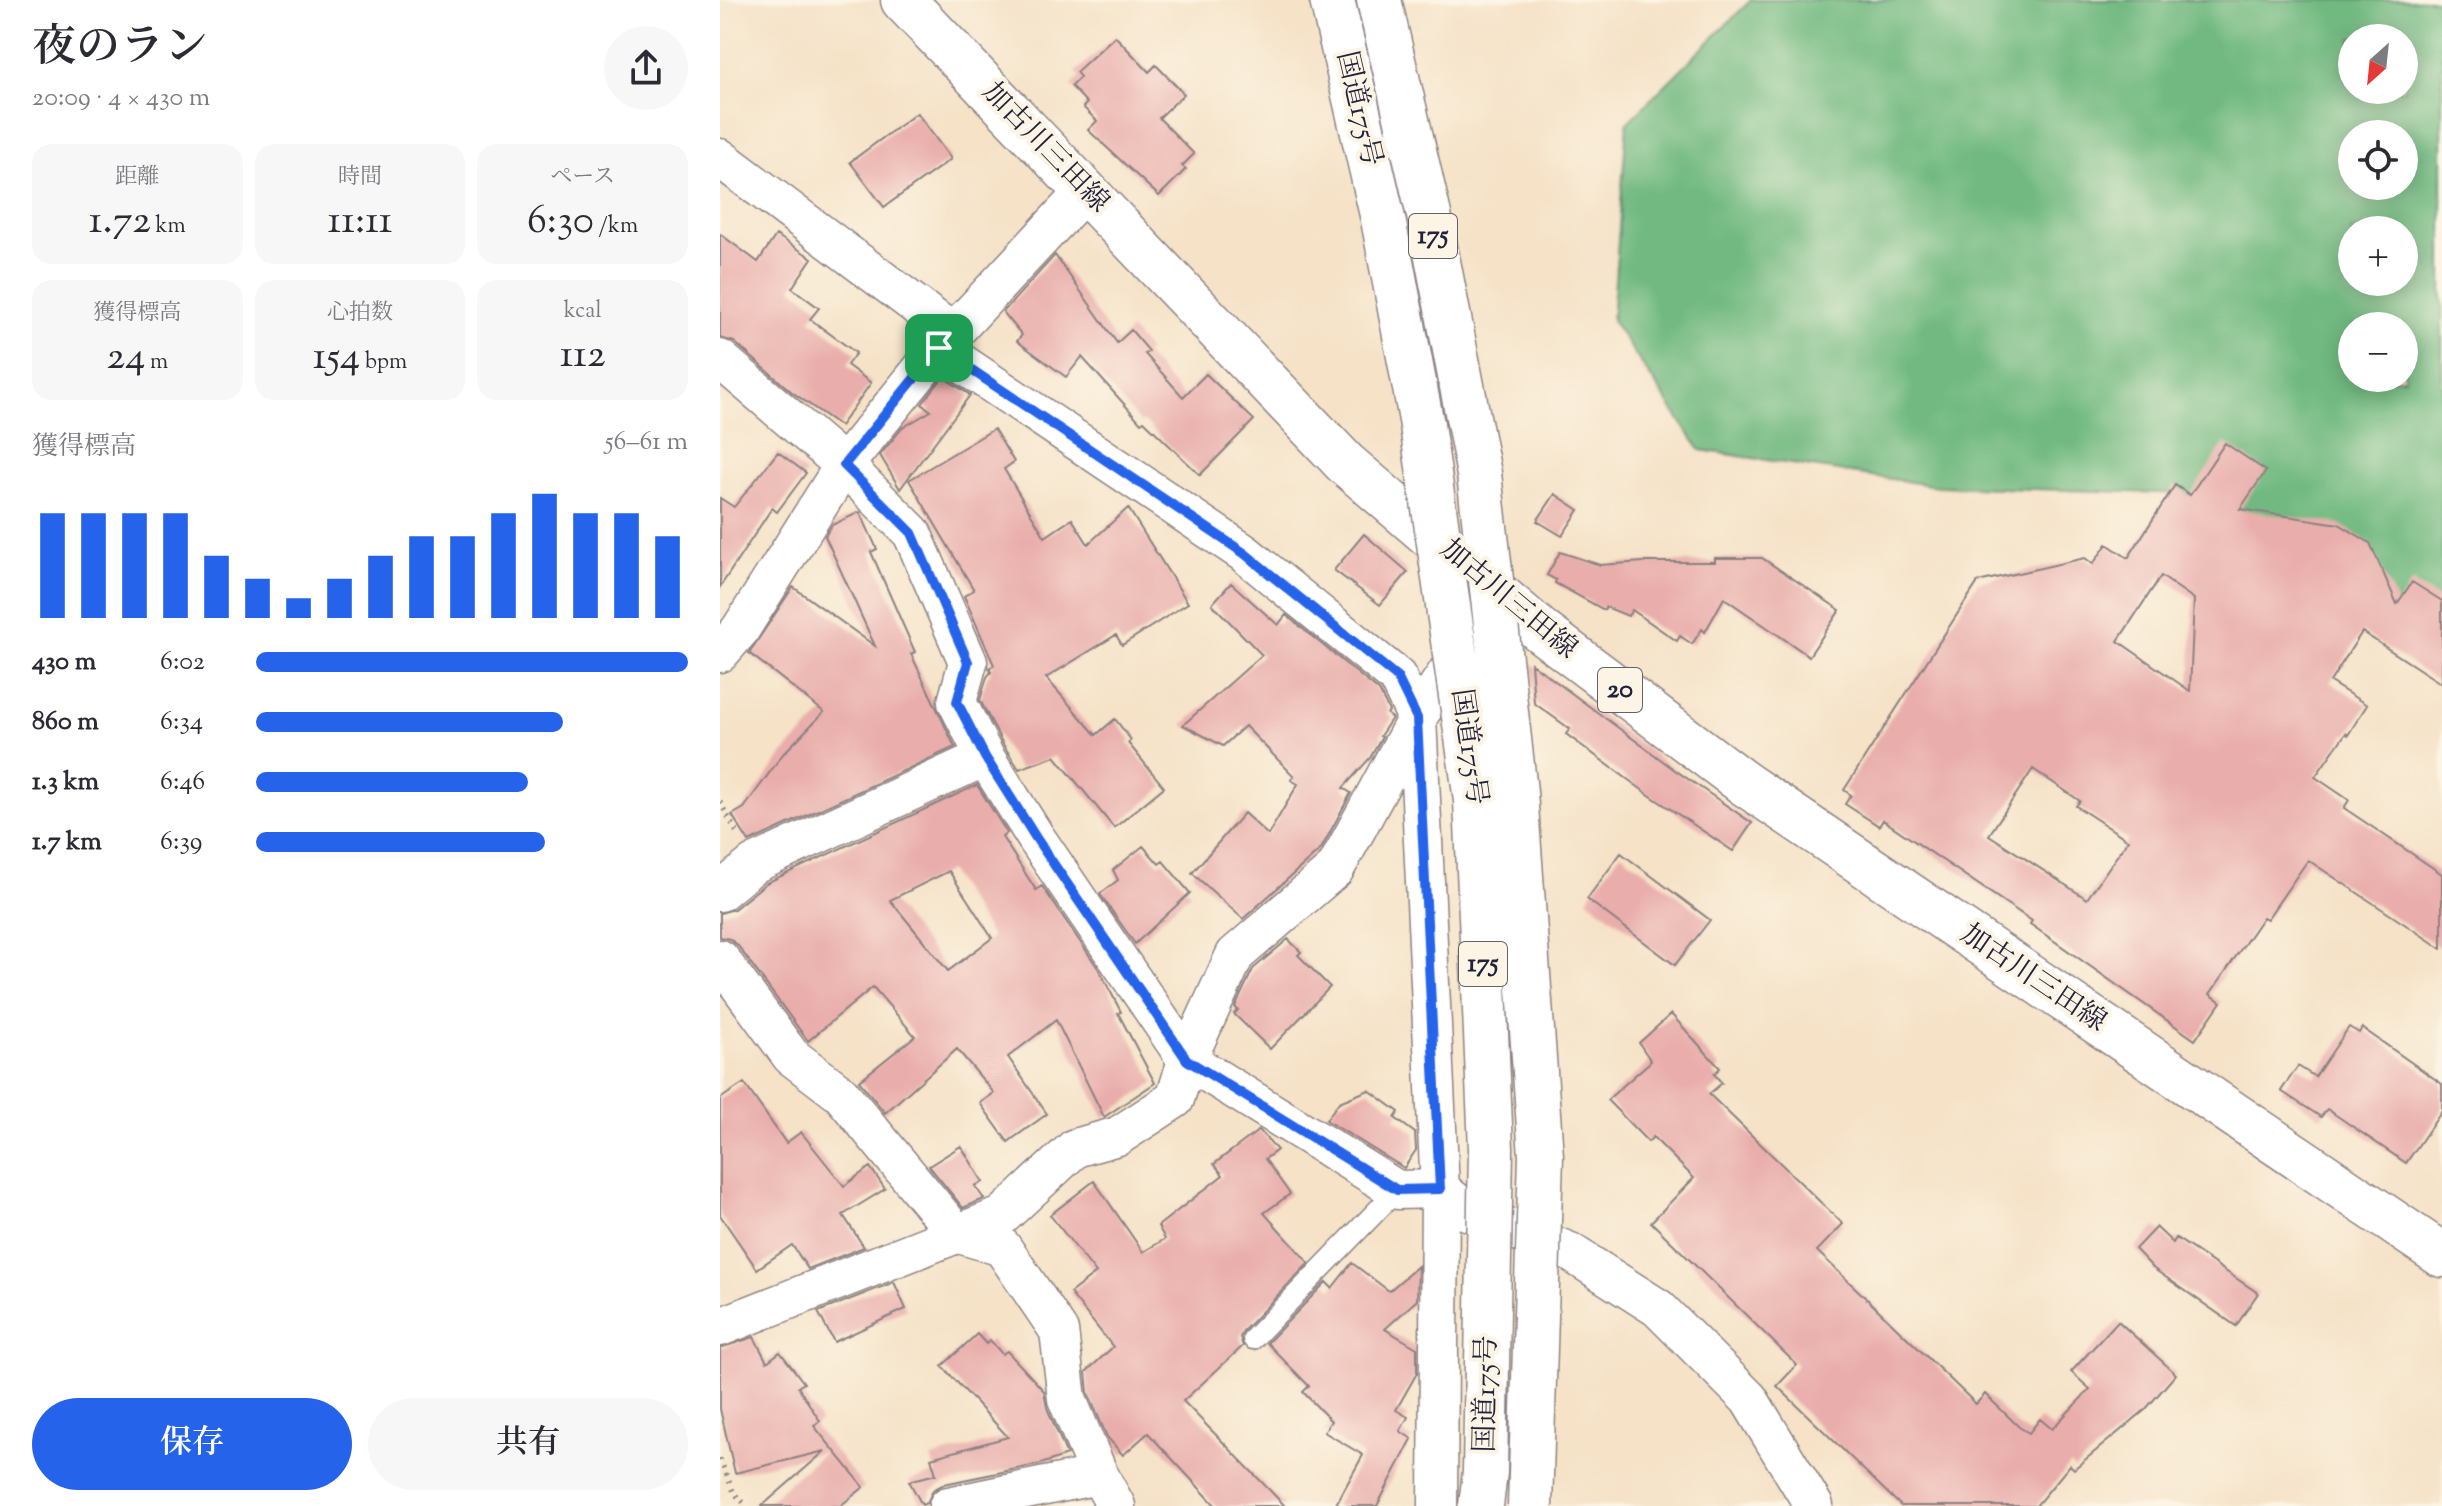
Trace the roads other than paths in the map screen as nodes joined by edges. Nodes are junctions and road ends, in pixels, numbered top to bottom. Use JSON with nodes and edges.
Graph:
{"nodes":[{"id":1,"x":903,"y":0,"type":"edge"},
{"id":2,"x":1332,"y":0,"type":"edge"},
{"id":3,"x":1379,"y":0,"type":"edge"},
{"id":4,"x":720,"y":158,"type":"edge"},
{"id":5,"x":1086,"y":190,"type":"junction"},
{"id":6,"x":946,"y":341,"type":"junction"},
{"id":7,"x":720,"y":359,"type":"edge"},
{"id":8,"x":844,"y":465,"type":"junction"},
{"id":9,"x":727,"y":633,"type":"edge"},
{"id":10,"x":1468,"y":641,"type":"dead end"},
{"id":11,"x":1417,"y":718,"type":"junction"},
{"id":12,"x":985,"y":757,"type":"junction"},
{"id":13,"x":720,"y":892,"type":"edge"},
{"id":14,"x":720,"y":959,"type":"edge"},
{"id":15,"x":1187,"y":1060,"type":"junction"},
{"id":16,"x":1440,"y":1189,"type":"junction"},
{"id":17,"x":1397,"y":1190,"type":"junction"},
{"id":18,"x":956,"y":1233,"type":"junction"},
{"id":19,"x":2442,"y":1255,"type":"edge"},
{"id":20,"x":720,"y":1327,"type":"edge"},
{"id":21,"x":1253,"y":1339,"type":"dead end"},
{"id":22,"x":1107,"y":1491,"type":"edge"},
{"id":23,"x":948,"y":1506,"type":"edge"},
{"id":24,"x":1438,"y":1506,"type":"edge"},
{"id":25,"x":1481,"y":1506,"type":"edge"},
{"id":26,"x":1530,"y":1506,"type":"edge"},
{"id":27,"x":1814,"y":1506,"type":"edge"}],
"edges":[{"from":1,"to":5,"type":"main road","name":"加古川三田線","number":"20"},
{"from":2,"to":25,"type":"main road","name":"国道175号","number":"175","bridge":true},
{"from":3,"to":26,"type":"main road","name":"国道175号","number":"175","bridge":true},
{"from":4,"to":6,"type":"street"},
{"from":5,"to":6,"type":"street"},
{"from":5,"to":19,"type":"main road","name":"加古川三田線","number":"20"},
{"from":6,"to":8,"type":"street"},
{"from":6,"to":11,"type":"street"},
{"from":7,"to":8,"type":"street"},
{"from":8,"to":9,"type":"street"},
{"from":8,"to":12,"type":"street"},
{"from":10,"to":11,"type":"street"},
{"from":11,"to":15,"type":"street"},
{"from":11,"to":16,"type":"street"},
{"from":12,"to":13,"type":"street"},
{"from":12,"to":15,"type":"street"},
{"from":14,"to":18,"type":"street"},
{"from":15,"to":17,"type":"street"},
{"from":15,"to":18,"type":"street"},
{"from":16,"to":17,"type":"street"},
{"from":16,"to":24,"type":"street"},
{"from":16,"to":27,"type":"street"},
{"from":17,"to":21,"type":"lane"},
{"from":18,"to":20,"type":"street"},
{"from":18,"to":22,"type":"street"},
{"from":22,"to":23,"type":"street"}]}
